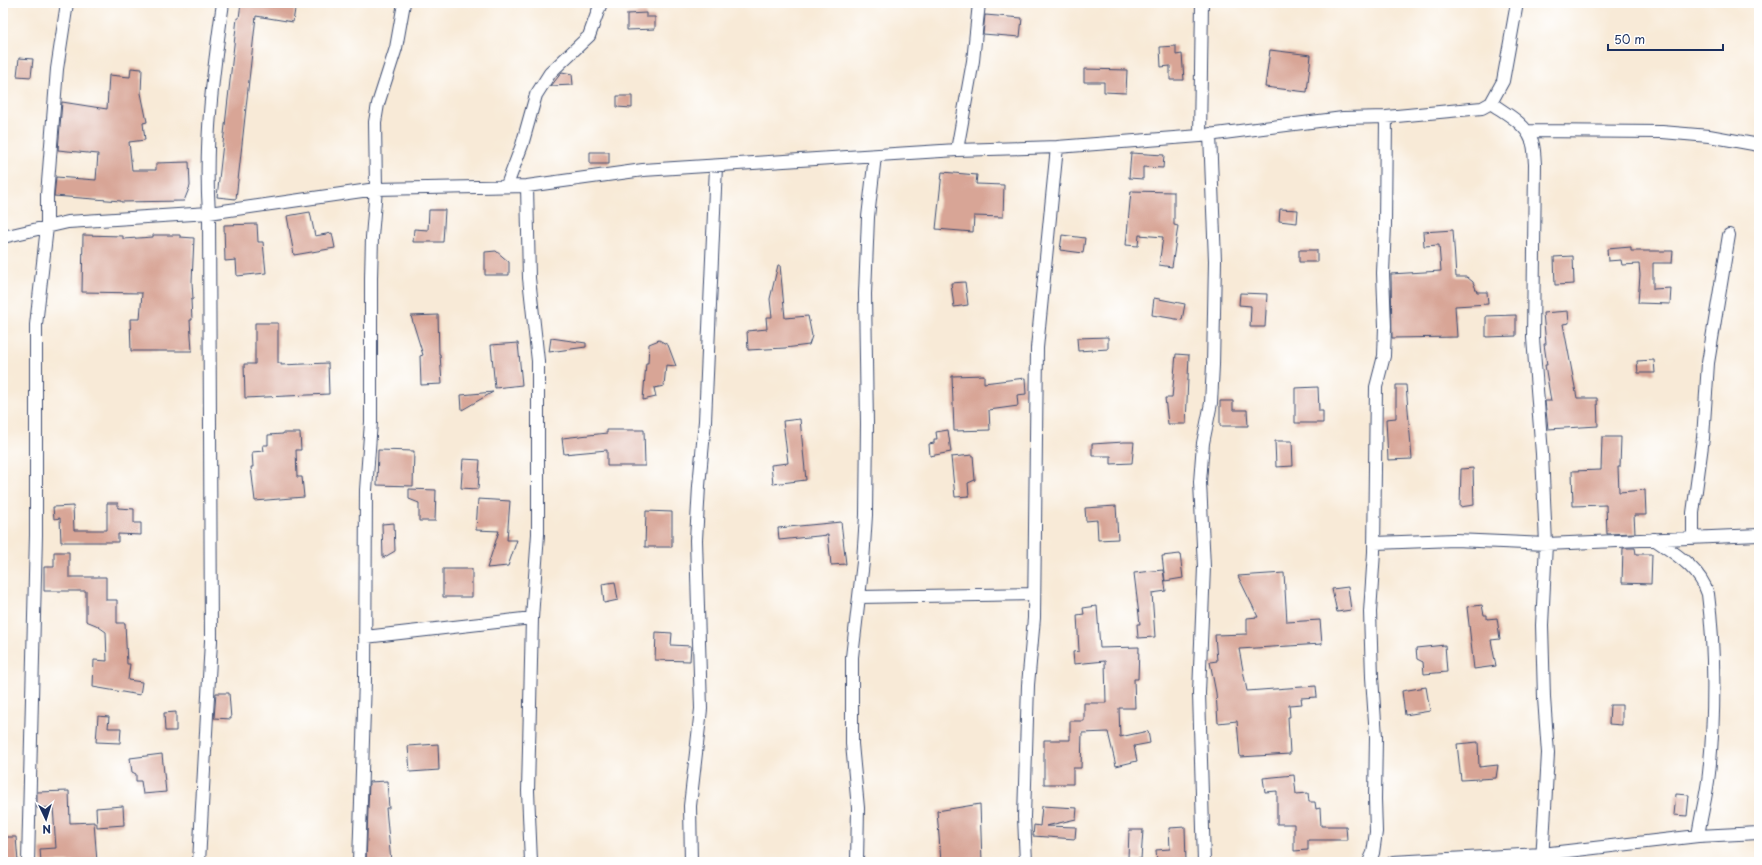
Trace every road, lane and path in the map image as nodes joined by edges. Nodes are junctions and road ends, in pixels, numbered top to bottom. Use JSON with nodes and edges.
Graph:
{"nodes":[{"id":1,"x":67,"y":3,"type":"edge"},
{"id":2,"x":223,"y":3,"type":"edge"},
{"id":3,"x":404,"y":3,"type":"edge"},
{"id":4,"x":600,"y":3,"type":"edge"},
{"id":5,"x":979,"y":3,"type":"edge"},
{"id":6,"x":1202,"y":3,"type":"edge"},
{"id":7,"x":1517,"y":3,"type":"edge"},
{"id":8,"x":1491,"y":103,"type":"junction"},
{"id":9,"x":1386,"y":117,"type":"junction"},
{"id":10,"x":1527,"y":131,"type":"junction"},
{"id":11,"x":1205,"y":135,"type":"junction"},
{"id":12,"x":1759,"y":145,"type":"edge"},
{"id":13,"x":1057,"y":147,"type":"junction"},
{"id":14,"x":957,"y":150,"type":"junction"},
{"id":15,"x":876,"y":156,"type":"junction"},
{"id":16,"x":716,"y":166,"type":"junction"},
{"id":17,"x":507,"y":185,"type":"junction"},
{"id":18,"x":526,"y":186,"type":"junction"},
{"id":19,"x":376,"y":190,"type":"junction"},
{"id":20,"x":209,"y":213,"type":"junction"},
{"id":21,"x":47,"y":227,"type":"junction"},
{"id":22,"x":1729,"y":235,"type":"dead end"},
{"id":23,"x":3,"y":237,"type":"edge"},
{"id":24,"x":1759,"y":535,"type":"edge"},
{"id":25,"x":1693,"y":538,"type":"junction"},
{"id":26,"x":1654,"y":539,"type":"junction"},
{"id":27,"x":1375,"y":543,"type":"junction"},
{"id":28,"x":1546,"y":544,"type":"junction"},
{"id":29,"x":1034,"y":594,"type":"junction"},
{"id":30,"x":859,"y":597,"type":"junction"},
{"id":31,"x":532,"y":618,"type":"junction"},
{"id":32,"x":365,"y":637,"type":"junction"},
{"id":33,"x":1759,"y":833,"type":"edge"},
{"id":34,"x":1698,"y":836,"type":"junction"},
{"id":35,"x":1542,"y":858,"type":"edge"},
{"id":36,"x":28,"y":862,"type":"edge"},
{"id":37,"x":199,"y":862,"type":"edge"},
{"id":38,"x":360,"y":862,"type":"edge"},
{"id":39,"x":531,"y":862,"type":"edge"},
{"id":40,"x":691,"y":862,"type":"edge"},
{"id":41,"x":857,"y":862,"type":"edge"},
{"id":42,"x":1026,"y":862,"type":"edge"},
{"id":43,"x":1204,"y":862,"type":"edge"},
{"id":44,"x":1369,"y":862,"type":"edge"},
{"id":45,"x":1393,"y":862,"type":"edge"}],
"edges":[{"from":1,"to":21,"type":"street"},
{"from":2,"to":20,"type":"street"},
{"from":3,"to":19,"type":"street"},
{"from":4,"to":17,"type":"street"},
{"from":5,"to":14,"type":"street"},
{"from":6,"to":11,"type":"street"},
{"from":7,"to":8,"type":"street"},
{"from":8,"to":9,"type":"street"},
{"from":8,"to":10,"type":"street"},
{"from":9,"to":11,"type":"street"},
{"from":9,"to":27,"type":"street"},
{"from":10,"to":12,"type":"street"},
{"from":10,"to":28,"type":"street"},
{"from":11,"to":13,"type":"street"},
{"from":11,"to":43,"type":"street"},
{"from":13,"to":14,"type":"street"},
{"from":13,"to":29,"type":"street"},
{"from":14,"to":15,"type":"street"},
{"from":15,"to":16,"type":"street"},
{"from":15,"to":30,"type":"street"},
{"from":16,"to":18,"type":"street"},
{"from":16,"to":40,"type":"street"},
{"from":17,"to":18,"type":"street"},
{"from":17,"to":19,"type":"street"},
{"from":18,"to":31,"type":"street"},
{"from":19,"to":20,"type":"street"},
{"from":19,"to":32,"type":"street"},
{"from":20,"to":21,"type":"street"},
{"from":20,"to":37,"type":"street"},
{"from":21,"to":23,"type":"street"},
{"from":21,"to":36,"type":"street"},
{"from":22,"to":25,"type":"street"},
{"from":24,"to":25,"type":"street"},
{"from":25,"to":26,"type":"street"},
{"from":26,"to":28,"type":"street"},
{"from":26,"to":34,"type":"street"},
{"from":27,"to":28,"type":"street"},
{"from":27,"to":44,"type":"street"},
{"from":28,"to":35,"type":"street"},
{"from":29,"to":30,"type":"street"},
{"from":29,"to":42,"type":"street"},
{"from":30,"to":41,"type":"street"},
{"from":31,"to":32,"type":"street"},
{"from":31,"to":39,"type":"street"},
{"from":32,"to":38,"type":"street"},
{"from":33,"to":34,"type":"street"},
{"from":34,"to":35,"type":"street"},
{"from":35,"to":45,"type":"street"}]}
